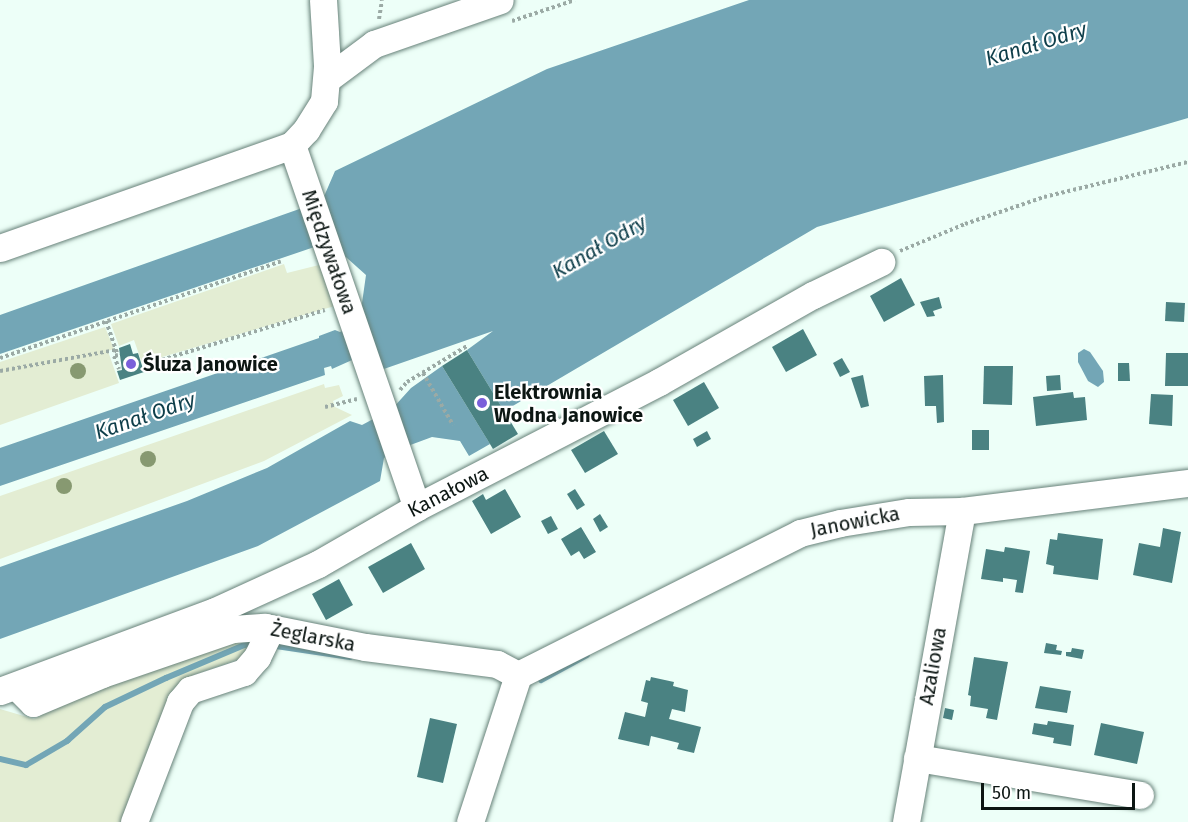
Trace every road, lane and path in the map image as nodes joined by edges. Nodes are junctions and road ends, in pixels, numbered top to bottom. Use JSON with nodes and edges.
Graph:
{"nodes":[{"id":1,"x":323,"y":0,"type":"edge"},
{"id":2,"x":500,"y":0,"type":"edge"},
{"id":3,"x":327,"y":79,"type":"junction"},
{"id":4,"x":292,"y":146,"type":"junction"},
{"id":5,"x":1188,"y":162,"type":"edge"},
{"id":6,"x":0,"y":248,"type":"edge"},
{"id":7,"x":281,"y":261,"type":"dead end"},
{"id":8,"x":881,"y":261,"type":"joint"},
{"id":9,"x":327,"y":313,"type":"dead end"},
{"id":10,"x":106,"y":321,"type":"junction"},
{"id":11,"x":467,"y":346,"type":"dead end"},
{"id":12,"x":116,"y":350,"type":"junction"},
{"id":13,"x":0,"y":357,"type":"edge"},
{"id":14,"x":145,"y":364,"type":"dead end"},
{"id":15,"x":119,"y":369,"type":"dead end"},
{"id":16,"x":0,"y":371,"type":"edge"},
{"id":17,"x":423,"y":373,"type":"junction"},
{"id":18,"x":385,"y":396,"type":"junction"},
{"id":19,"x":325,"y":407,"type":"dead end"},
{"id":20,"x":453,"y":425,"type":"dead end"},
{"id":21,"x":1188,"y":483,"type":"edge"},
{"id":22,"x":417,"y":507,"type":"junction"},
{"id":23,"x":962,"y":511,"type":"junction"},
{"id":24,"x":271,"y":628,"type":"junction"},
{"id":25,"x":518,"y":675,"type":"junction"},
{"id":26,"x":8,"y":688,"type":"edge"},
{"id":27,"x":916,"y":758,"type":"junction"},
{"id":28,"x":1140,"y":795,"type":"dead end"},
{"id":29,"x":134,"y":822,"type":"edge"},
{"id":30,"x":470,"y":822,"type":"edge"},
{"id":31,"x":906,"y":822,"type":"edge"}],
"edges":[{"from":1,"to":3,"type":"street"},
{"from":2,"to":3,"type":"street"},
{"from":3,"to":4,"type":"street"},
{"from":4,"to":6,"type":"street"},
{"from":4,"to":18,"type":"street","name":"Międzywałowa"},
{"from":5,"to":8,"type":"path"},
{"from":7,"to":10,"type":"path"},
{"from":8,"to":22,"type":"street","name":"Kanałowa"},
{"from":9,"to":14,"type":"path"},
{"from":10,"to":12,"type":"path"},
{"from":10,"to":13,"type":"path"},
{"from":11,"to":17,"type":"path"},
{"from":12,"to":15,"type":"path"},
{"from":12,"to":16,"type":"path"},
{"from":17,"to":18,"type":"path"},
{"from":17,"to":20,"type":"path"},
{"from":18,"to":19,"type":"path"},
{"from":18,"to":22,"type":"street","name":"Międzywałowa"},
{"from":21,"to":23,"type":"street","name":"Janowicka"},
{"from":22,"to":26,"type":"street","name":"Kanałowa"},
{"from":23,"to":25,"type":"street","name":"Janowicka"},
{"from":23,"to":27,"type":"street","name":"Azaliowa"},
{"from":24,"to":25,"type":"street","name":"Żeglarska"},
{"from":24,"to":26,"type":"street","name":"Żeglarska"},
{"from":24,"to":29,"type":"street"},
{"from":25,"to":30,"type":"street"},
{"from":27,"to":28,"type":"street"},
{"from":27,"to":31,"type":"street","name":"Azaliowa"}]}
